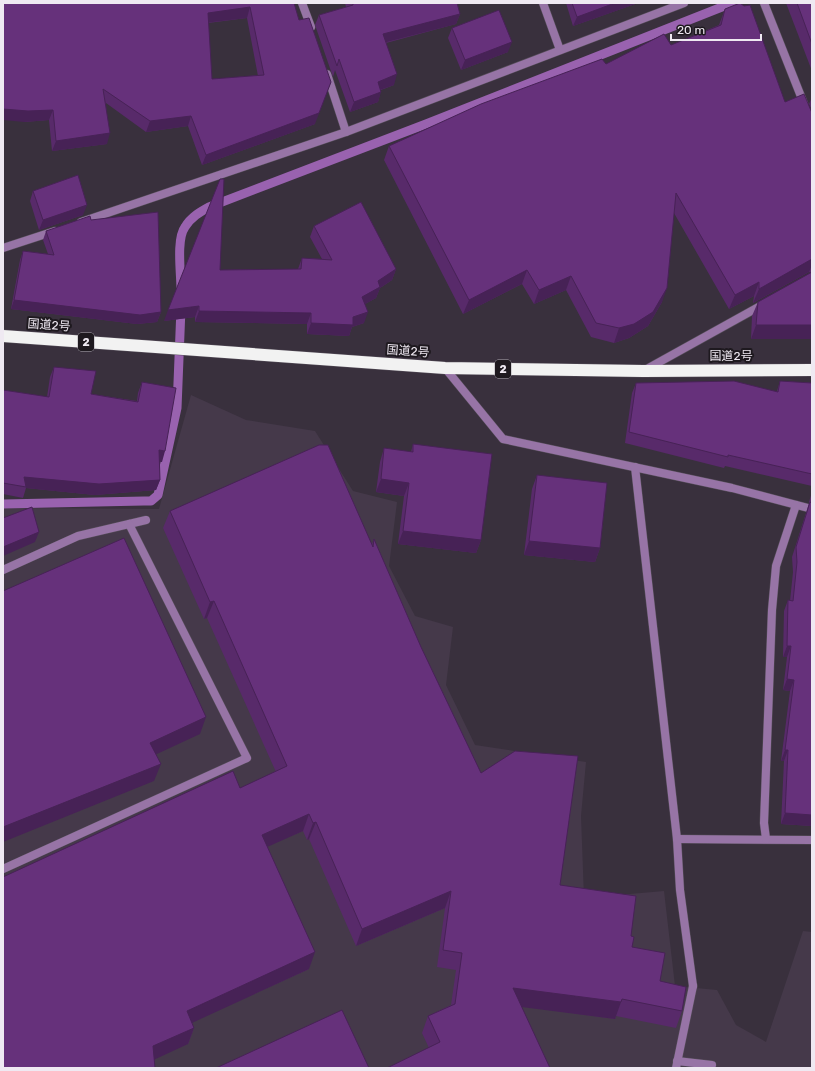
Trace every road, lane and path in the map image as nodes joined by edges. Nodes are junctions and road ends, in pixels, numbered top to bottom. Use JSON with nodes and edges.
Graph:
{"nodes":[{"id":1,"x":302,"y":3,"type":"edge"},
{"id":2,"x":543,"y":3,"type":"edge"},
{"id":3,"x":684,"y":3,"type":"edge"},
{"id":4,"x":764,"y":4,"type":"edge"},
{"id":5,"x":315,"y":39,"type":"edge"},
{"id":6,"x":560,"y":50,"type":"junction"},
{"id":7,"x":324,"y":67,"type":"edge"},
{"id":8,"x":806,"y":111,"type":"edge"},
{"id":9,"x":346,"y":132,"type":"junction"},
{"id":10,"x":3,"y":248,"type":"edge"},
{"id":11,"x":772,"y":300,"type":"edge"},
{"id":12,"x":3,"y":336,"type":"edge"},
{"id":13,"x":445,"y":368,"type":"junction"},
{"id":14,"x":812,"y":370,"type":"edge"},
{"id":15,"x":643,"y":371,"type":"junction"},
{"id":16,"x":635,"y":467,"type":"junction"},
{"id":17,"x":796,"y":505,"type":"junction"},
{"id":18,"x":812,"y":509,"type":"edge"},
{"id":19,"x":146,"y":520,"type":"dead end"},
{"id":20,"x":129,"y":524,"type":"junction"},
{"id":21,"x":3,"y":570,"type":"edge"},
{"id":22,"x":677,"y":839,"type":"junction"},
{"id":23,"x":766,"y":839,"type":"junction"},
{"id":24,"x":812,"y":840,"type":"edge"},
{"id":25,"x":3,"y":869,"type":"edge"},
{"id":26,"x":677,"y":1064,"type":"edge"},
{"id":27,"x":711,"y":1068,"type":"edge"}],
"edges":[{"from":1,"to":5,"type":"street"},
{"from":2,"to":6,"type":"street"},
{"from":3,"to":6,"type":"street"},
{"from":4,"to":8,"type":"street"},
{"from":6,"to":9,"type":"street"},
{"from":7,"to":9,"type":"street"},
{"from":9,"to":10,"type":"street"},
{"from":11,"to":15,"type":"street"},
{"from":12,"to":13,"type":"highway","name":"国道2号","number":"2"},
{"from":13,"to":15,"type":"highway","name":"国道2号","number":"2"},
{"from":13,"to":16,"type":"street"},
{"from":14,"to":15,"type":"highway","name":"国道2号","number":"2"},
{"from":16,"to":17,"type":"street"},
{"from":16,"to":22,"type":"street"},
{"from":17,"to":18,"type":"street"},
{"from":17,"to":23,"type":"street"},
{"from":19,"to":20,"type":"street"},
{"from":20,"to":21,"type":"street"},
{"from":20,"to":25,"type":"street"},
{"from":22,"to":23,"type":"street"},
{"from":22,"to":26,"type":"street"},
{"from":23,"to":24,"type":"street"},
{"from":26,"to":27,"type":"street"}]}
